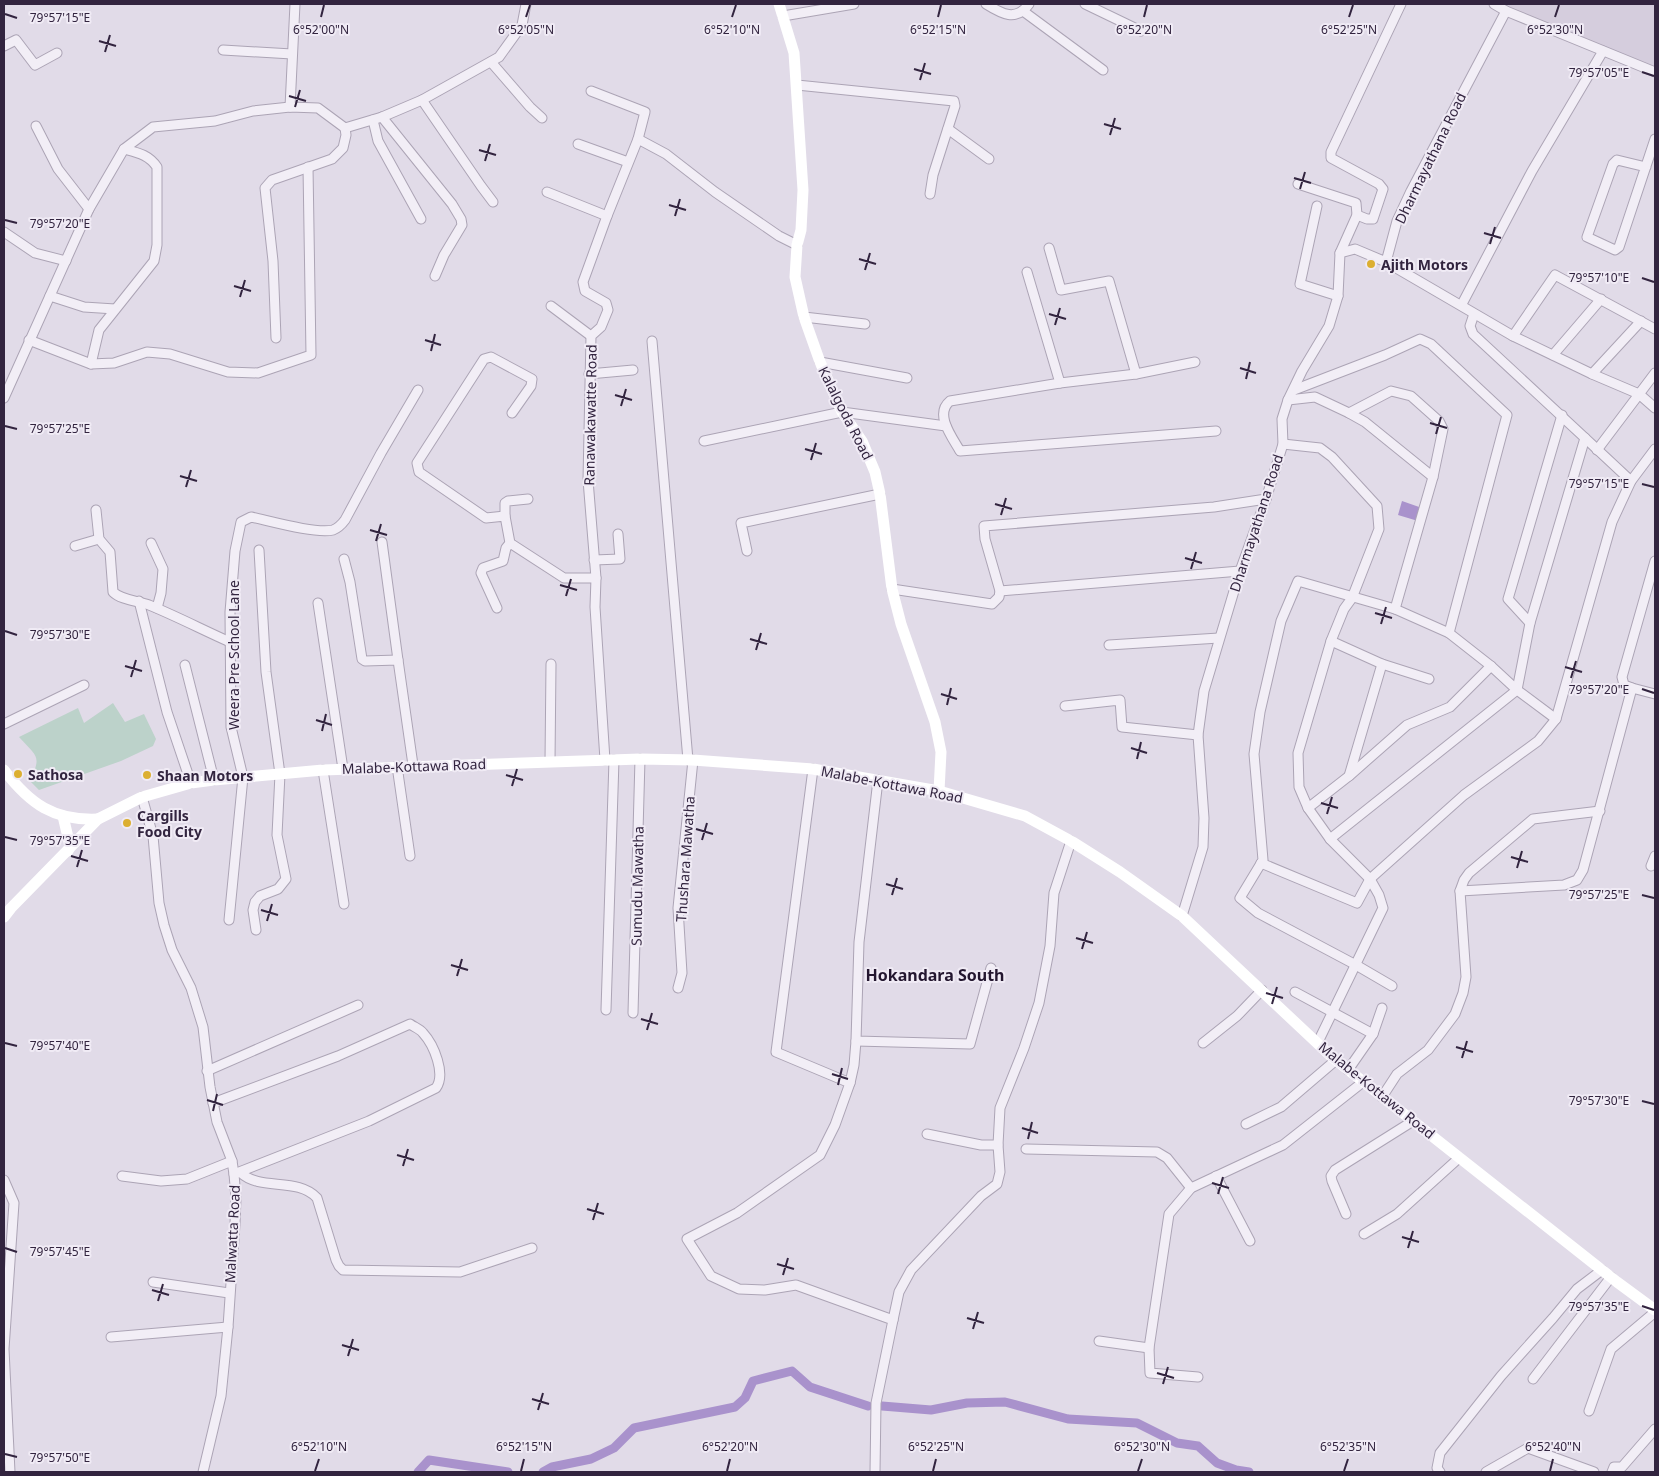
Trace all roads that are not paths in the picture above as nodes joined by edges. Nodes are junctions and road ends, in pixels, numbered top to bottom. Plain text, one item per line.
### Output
1 (295, 4) edge
2 (526, 4) edge
3 (779, 4) edge
4 (854, 4) edge
5 (986, 4) edge
6 (1085, 4) edge
7 (1402, 4) edge
8 (1494, 4) edge
9 (1026, 8) edge
10 (1506, 12) junction
11 (783, 16) junction
12 (1141, 31) dead end
13 (4, 46) edge
14 (223, 50) dead end
15 (1604, 51) junction
16 (57, 53) dead end
17 (292, 54) junction
18 (491, 62) junction
19 (1103, 70) dead end
20 (1655, 72) edge
21 (797, 85) junction
22 (591, 90) dead end
23 (422, 100) junction
24 (290, 107) junction
25 (378, 118) junction
26 (542, 118) dead end
27 (36, 126) dead end
28 (345, 128) junction
29 (948, 129) junction
30 (638, 139) junction
31 (1655, 140) edge
32 (578, 144) dead end
33 (124, 149) junction
34 (989, 160) dead end
35 (628, 162) junction
36 (308, 167) junction
37 (1646, 167) junction
38 (1298, 184) dead end
39 (548, 192) dead end
40 (930, 194) dead end
41 (493, 202) dead end
42 (1316, 206) dead end
43 (89, 209) junction
44 (1357, 215) junction
45 (607, 216) junction
46 (421, 219) dead end
47 (4, 232) edge
48 (797, 245) junction
49 (1049, 248) dead end
50 (1340, 253) junction
51 (66, 261) junction
52 (1386, 262) junction
53 (1027, 272) dead end
54 (435, 276) dead end
55 (50, 296) junction
56 (1338, 296) junction
57 (1601, 299) junction
58 (1462, 304) junction
59 (551, 306) dead end
60 (115, 309) junction
61 (1474, 314) junction
62 (804, 316) junction
63 (1642, 321) junction
64 (865, 324) dead end
65 (1655, 329) edge
66 (591, 336) junction
67 (1513, 336) junction
68 (276, 338) dead end
69 (29, 340) junction
70 (652, 341) dead end
71 (1553, 355) junction
72 (820, 362) junction
73 (1195, 362) dead end
74 (91, 364) junction
75 (633, 370) dead end
76 (1655, 373) edge
77 (589, 374) junction
78 (1136, 374) junction
79 (1592, 374) junction
80 (907, 378) dead end
81 (1060, 383) junction
82 (418, 390) dead end
83 (1294, 390) junction
84 (1639, 394) junction
85 (4, 398) edge
86 (1288, 400) junction
87 (1655, 408) edge
88 (842, 412) junction
89 (1349, 413) junction
90 (512, 414) dead end
91 (1562, 415) junction
92 (946, 426) junction
93 (1216, 430) dead end
94 (1585, 438) junction
95 (704, 441) dead end
96 (1283, 444) junction
97 (1655, 449) edge
98 (1597, 450) junction
99 (1433, 477) junction
100 (1631, 482) junction
101 (880, 494) junction
102 (528, 499) dead end
103 (1266, 499) junction
104 (96, 510) dead end
105 (506, 516) junction
106 (618, 534) dead end
107 (99, 539) junction
108 (382, 542) dead end
109 (151, 543) dead end
110 (510, 544) junction
111 (75, 546) dead end
112 (259, 550) dead end
113 (747, 551) dead end
114 (344, 559) dead end
115 (594, 560) junction
116 (1655, 561) edge
117 (1240, 571) junction
118 (596, 578) junction
119 (892, 589) junction
120 (1000, 591) junction
121 (1352, 598) junction
122 (139, 601) junction
123 (318, 603) dead end
124 (157, 608) junction
125 (497, 608) dead end
126 (1395, 609) junction
127 (1530, 623) junction
128 (1449, 633) junction
129 (1219, 638) junction
130 (1330, 641) junction
131 (230, 642) junction
132 (1109, 646) dead end
133 (398, 660) junction
134 (552, 664) dead end
135 (1382, 664) junction
136 (185, 666) dead end
137 (1491, 666) junction
138 (1429, 679) dead end
139 (84, 685) dead end
140 (1632, 688) junction
141 (1517, 690) junction
142 (1655, 694) edge
143 (1065, 706) dead end
144 (1556, 719) junction
145 (4, 724) edge
146 (1198, 735) junction
147 (640, 759) junction
148 (610, 760) junction
149 (690, 760) junction
150 (550, 761) junction
151 (397, 766) junction
152 (413, 766) junction
153 (343, 769) junction
154 (812, 769) junction
155 (4, 770) edge
156 (323, 770) junction
157 (280, 774) junction
158 (1349, 776) junction
159 (243, 778) junction
160 (214, 780) junction
161 (878, 780) junction
162 (191, 783) junction
163 (939, 791) junction
164 (142, 797) junction
165 (1308, 808) junction
166 (1600, 811) junction
167 (62, 816) junction
168 (98, 819) junction
169 (1330, 839) junction
170 (1071, 841) junction
171 (68, 851) junction
172 (410, 856) dead end
173 (1655, 856) edge
174 (1260, 863) junction
175 (1651, 866) dead end
176 (1370, 879) junction
177 (1460, 892) junction
178 (344, 904) dead end
179 (1182, 916) junction
180 (4, 917) edge
181 (229, 920) dead end
182 (256, 930) dead end
183 (1356, 965) junction
184 (991, 968) dead end
185 (1392, 986) dead end
186 (678, 988) dead end
187 (1262, 990) junction
188 (1296, 992) dead end
189 (358, 1005) dead end
190 (1382, 1008) dead end
191 (606, 1010) dead end
192 (1332, 1012) junction
193 (633, 1014) dead end
194 (1374, 1034) junction
195 (856, 1041) junction
196 (1318, 1042) junction
197 (1203, 1043) dead end
198 (1336, 1060) junction
199 (1348, 1070) junction
200 (207, 1071) junction
201 (1363, 1082) junction
202 (850, 1083) junction
203 (1382, 1097) junction
204 (214, 1104) junction
205 (1413, 1120) junction
206 (1246, 1124) dead end
207 (928, 1134) dead end
208 (998, 1145) junction
209 (1026, 1149) dead end
210 (1459, 1158) junction
211 (232, 1162) junction
212 (237, 1173) junction
213 (122, 1176) dead end
214 (1216, 1176) junction
215 (4, 1180) edge
216 (1191, 1188) junction
217 (1346, 1214) dead end
218 (1364, 1234) dead end
219 (1250, 1241) dead end
220 (532, 1248) dead end
221 (1606, 1274) junction
222 (154, 1282) dead end
223 (229, 1293) junction
224 (1655, 1311) edge
225 (893, 1320) junction
226 (228, 1328) junction
227 (111, 1336) dead end
228 (1099, 1341) dead end
229 (1149, 1348) junction
230 (1198, 1377) dead end
231 (1533, 1379) dead end
232 (1589, 1412) dead end
233 (1655, 1429) edge
234 (10, 1472) edge
235 (203, 1472) edge
236 (875, 1472) edge
237 (1440, 1472) edge
238 (1486, 1472) edge
239 (1594, 1472) edge
240 (1612, 1472) edge

1 - 17 street
2 - 18 street
3 - 11 main road, Kalalgoda Road
4 - 11 street
5 - 9 street
6 - 12 street
7 - 44 street
8 - 10 street
9 - 19 street
10 - 15 street
10 - 52 street, Dharmayathana Road
11 - 21 main road, Kalalgoda Road
13 - 16 street
14 - 17 street
15 - 20 street
15 - 58 street
17 - 24 street
18 - 23 street
18 - 26 street
21 - 29 street
21 - 48 main road, Kalalgoda Road
22 - 30 street, Ranawakawatte Road
23 - 25 street
23 - 41 street
24 - 28 street
24 - 33 street
25 - 28 street
25 - 46 street
25 - 54 street
27 - 43 street
28 - 36 street
29 - 34 street
29 - 40 street
30 - 35 street, Ranawakawatte Road
30 - 48 street
31 - 37 street
32 - 35 street
33 - 43 street
33 - 60 street
35 - 45 street, Ranawakawatte Road
36 - 68 street
36 - 74 street
37 - 37 street
38 - 44 street
39 - 45 street
42 - 56 street
43 - 51 street
44 - 50 street
45 - 66 street, Ranawakawatte Road
47 - 51 street
48 - 62 main road, Kalalgoda Road
49 - 78 street
50 - 52 street
50 - 56 street, Dharmayathana Road
51 - 55 street
52 - 58 street
53 - 81 street
55 - 60 street
55 - 69 street
56 - 83 street, Dharmayathana Road
57 - 63 street
57 - 67 street
57 - 71 street
58 - 61 street
59 - 66 street
60 - 74 street
61 - 67 street
61 - 91 street
62 - 64 street
62 - 72 main road, Kalalgoda Road
63 - 65 street
63 - 79 street
66 - 77 street, Ranawakawatte Road
67 - 71 street
69 - 74 street
69 - 85 street
70 - 149 street, Thushara Mawatha
71 - 79 street
72 - 80 street
72 - 88 main road, Kalalgoda Road
73 - 78 street
75 - 77 street
76 - 84 street
77 - 115 street, Ranawakawatte Road
78 - 81 street
79 - 84 street
81 - 92 street
82 - 131 street, Weera Pre School Lane
83 - 86 street, Dharmayathana Road
83 - 128 street
84 - 87 street
84 - 98 street
86 - 89 street
86 - 96 street, Dharmayathana Road
88 - 92 street
88 - 95 street
88 - 101 main road, Kalalgoda Road
89 - 99 street
89 - 99 street
90 - 105 street
91 - 94 street
91 - 127 street
92 - 93 street
94 - 98 street
94 - 127 street
96 - 103 street, Dharmayathana Road
96 - 121 street
97 - 100 street
98 - 100 street
99 - 126 street
100 - 144 street
101 - 113 street
101 - 119 main road, Kalalgoda Road
102 - 105 street
103 - 117 street, Dharmayathana Road
103 - 120 street
104 - 107 street
105 - 110 street
106 - 115 street
107 - 111 street
107 - 122 street
108 - 133 street
109 - 124 street
110 - 118 street
110 - 125 street
112 - 157 street
114 - 133 street
115 - 118 street, Ranawakawatte Road
116 - 140 street
117 - 120 street
117 - 129 street, Dharmayathana Road
118 - 148 street, Ranawakawatte Road
119 - 120 street
119 - 163 main road, Kalalgoda Road
121 - 126 street
121 - 130 street
121 - 174 street
122 - 124 street
122 - 162 street
123 - 153 street
124 - 131 street
126 - 128 street
127 - 141 street
128 - 137 street
129 - 132 street
129 - 146 street, Dharmayathana Road
130 - 135 street
130 - 165 street
131 - 159 street, Weera Pre School Lane
133 - 152 street
134 - 150 street
135 - 138 street
135 - 158 street
136 - 160 street
137 - 141 street
137 - 158 street
139 - 145 street
140 - 142 street
140 - 166 street
141 - 144 street
141 - 169 street
143 - 146 street
144 - 176 street
146 - 179 street, Dharmayathana Road
147 - 148 main road, Malabe-Kottawa Road
147 - 149 main road, Malabe-Kottawa Road
147 - 193 street, Sumudu Mawatha
148 - 150 main road, Malabe-Kottawa Road
148 - 191 street, Ranawakawatte Road
149 - 154 main road, Malabe-Kottawa Road
149 - 186 street, Thushara Mawatha
150 - 152 main road, Malabe-Kottawa Road
151 - 152 main road, Malabe-Kottawa Road
151 - 153 main road, Malabe-Kottawa Road
151 - 172 street
153 - 156 main road, Malabe-Kottawa Road
154 - 161 main road, Malabe-Kottawa Road
154 - 202 street
155 - 167 main road
156 - 157 main road, Malabe-Kottawa Road
156 - 178 street
157 - 159 main road, Malabe-Kottawa Road
157 - 182 street
158 - 165 street
159 - 160 main road, Malabe-Kottawa Road
159 - 181 street, Weera Pre School Lane
160 - 162 main road, Malabe-Kottawa Road
161 - 163 main road, Malabe-Kottawa Road
161 - 195 street
162 - 164 main road, Malabe-Kottawa Road
163 - 170 main road, Malabe-Kottawa Road
164 - 168 main road, Malabe-Kottawa Road
164 - 200 street, Malwatta Road
165 - 169 street
166 - 177 street
166 - 177 street
167 - 168 main road
167 - 171 main road
168 - 171 main road, Malabe-Kottawa Road
169 - 176 street
170 - 179 main road, Malabe-Kottawa Road
170 - 208 street
171 - 180 main road, Malabe-Kottawa Road
173 - 175 street
174 - 176 street
174 - 183 street
176 - 183 street
177 - 203 street
179 - 187 main road, Malabe-Kottawa Road
183 - 185 street
183 - 192 street
184 - 195 street
187 - 196 main road, Malabe-Kottawa Road
187 - 197 street
188 - 192 street
189 - 200 street
190 - 194 street
192 - 194 street
192 - 196 street
194 - 199 street
195 - 202 street
196 - 198 main road, Malabe-Kottawa Road
198 - 199 main road, Malabe-Kottawa Road
198 - 206 street
199 - 201 main road, Malabe-Kottawa Road
200 - 204 street, Malwatta Road
201 - 203 main road, Malabe-Kottawa Road
201 - 214 street
202 - 225 street
203 - 205 main road, Malabe-Kottawa Road
204 - 211 street, Malwatta Road
204 - 212 street
205 - 210 main road, Malabe-Kottawa Road
205 - 217 street
207 - 208 street
208 - 225 street
209 - 216 street
210 - 218 street
210 - 221 main road, Malabe-Kottawa Road
211 - 212 street, Malwatta Road
211 - 213 street
212 - 220 street
212 - 223 street, Malwatta Road
214 - 216 street
214 - 219 street
215 - 234 street
216 - 229 street
221 - 224 main road, Malabe-Kottawa Road
221 - 231 street
221 - 237 street
222 - 223 street
223 - 226 street, Malwatta Road
224 - 232 street
225 - 236 street
226 - 227 street
226 - 235 street, Malwatta Road
228 - 229 street
229 - 230 street
233 - 240 street
238 - 239 street

